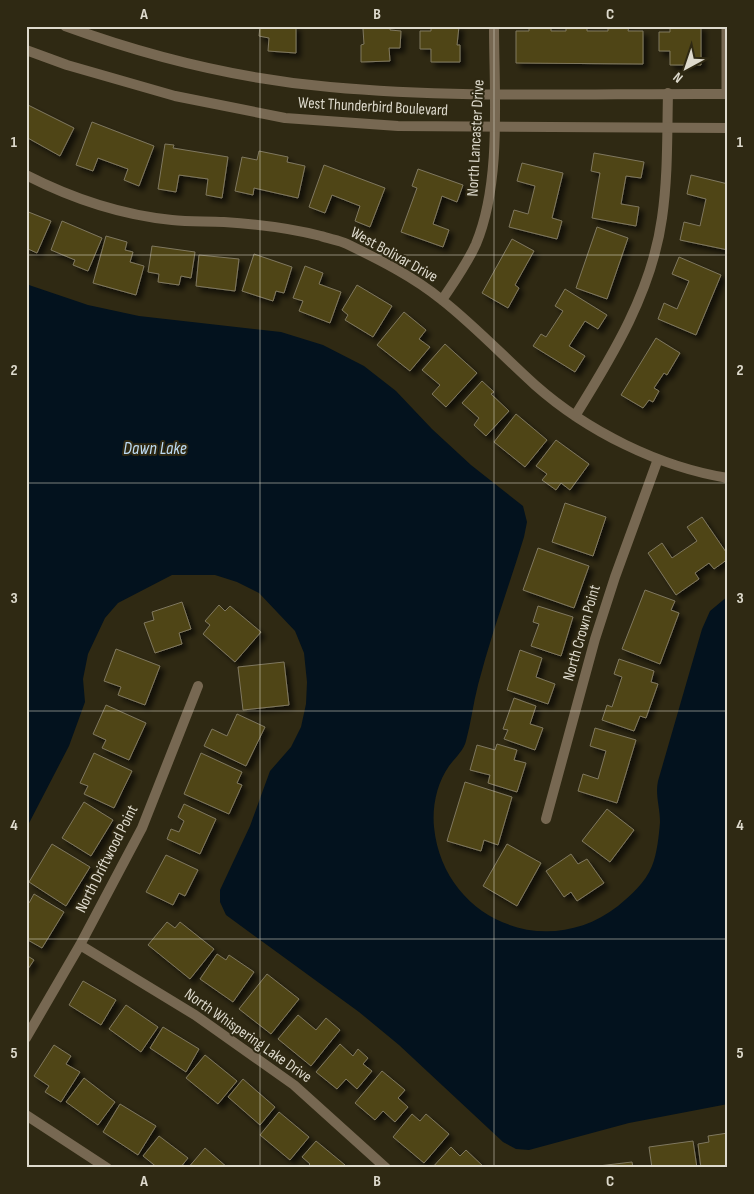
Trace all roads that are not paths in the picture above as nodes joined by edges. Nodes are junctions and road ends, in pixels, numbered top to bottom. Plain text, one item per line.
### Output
1 (65, 26) edge
2 (494, 26) edge
3 (726, 26) edge
4 (26, 50) edge
5 (494, 93) junction
6 (668, 93) junction
7 (727, 94) edge
8 (494, 126) junction
9 (667, 128) junction
10 (728, 128) edge
11 (26, 175) edge
12 (442, 300) junction
13 (575, 416) junction
14 (658, 459) junction
15 (728, 478) edge
16 (198, 686) dead end
17 (546, 819) dead end
18 (80, 945) junction
19 (26, 1038) edge
20 (26, 1115) edge
21 (107, 1168) edge
22 (386, 1168) edge

1 - 5 street, West Thunderbird Boulevard
2 - 5 street, North Lancaster Drive
3 - 7 street
4 - 8 street, West Thunderbird Boulevard
5 - 6 street, West Thunderbird Boulevard
5 - 8 street, North Lancaster Drive
6 - 7 street, West Thunderbird Boulevard
6 - 9 street
8 - 9 street, West Thunderbird Boulevard
8 - 12 street, North Lancaster Drive
9 - 10 street, West Thunderbird Boulevard
9 - 13 street
11 - 12 street, West Bolivar Drive
12 - 13 street, West Bolivar Drive
13 - 14 street, West Bolivar Drive
14 - 15 street, West Bolivar Drive
14 - 17 street, North Crown Point
16 - 18 street, North Driftwood Point
18 - 19 street, North Driftwood Point
18 - 22 street, North Whispering Lake Drive
20 - 21 street

